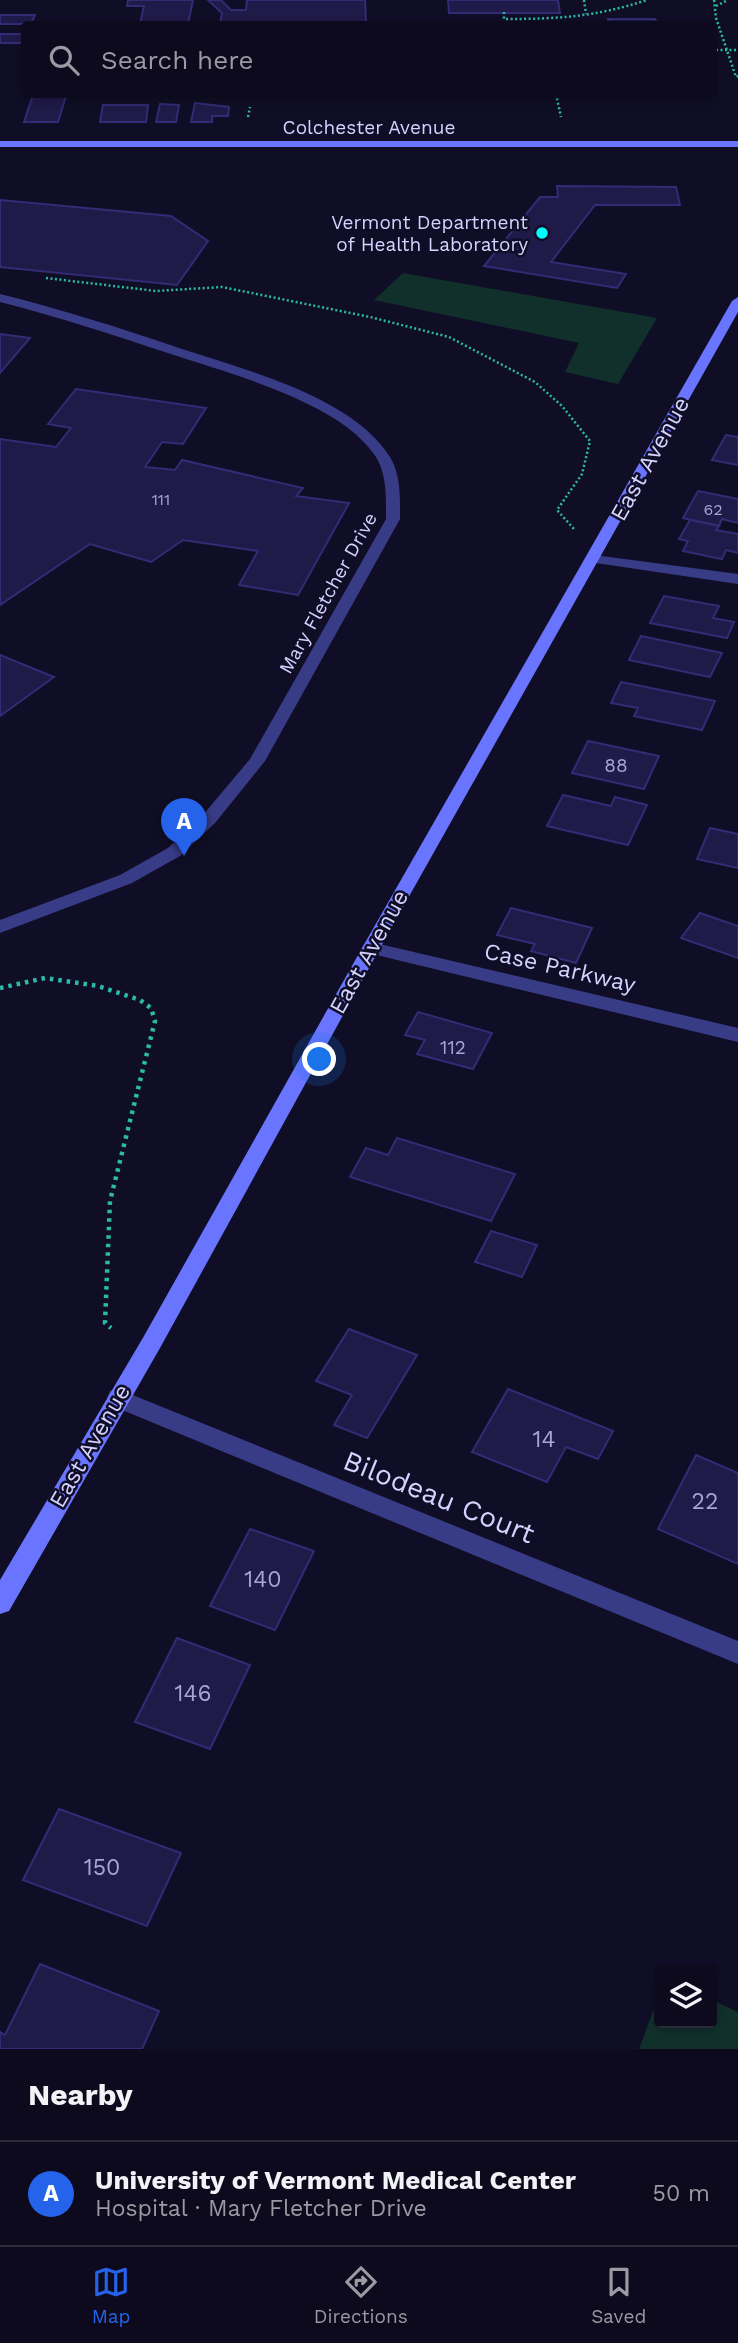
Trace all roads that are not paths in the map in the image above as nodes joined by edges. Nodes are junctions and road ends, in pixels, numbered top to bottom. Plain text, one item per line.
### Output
1 (0, 144) edge
2 (738, 144) edge
3 (0, 298) edge
4 (738, 301) edge
5 (594, 559) junction
6 (738, 579) edge
7 (0, 928) edge
8 (371, 948) junction
9 (738, 1035) edge
10 (118, 1398) junction
11 (0, 1603) edge
12 (738, 1653) edge

1 - 2 main road, Colchester Avenue
3 - 7 street, Mary Fletcher Drive
4 - 5 main road, East Avenue
5 - 6 street
5 - 8 main road, East Avenue
8 - 9 street, Case Parkway
8 - 10 main road, East Avenue
10 - 11 main road, East Avenue
10 - 12 street, Bilodeau Court

